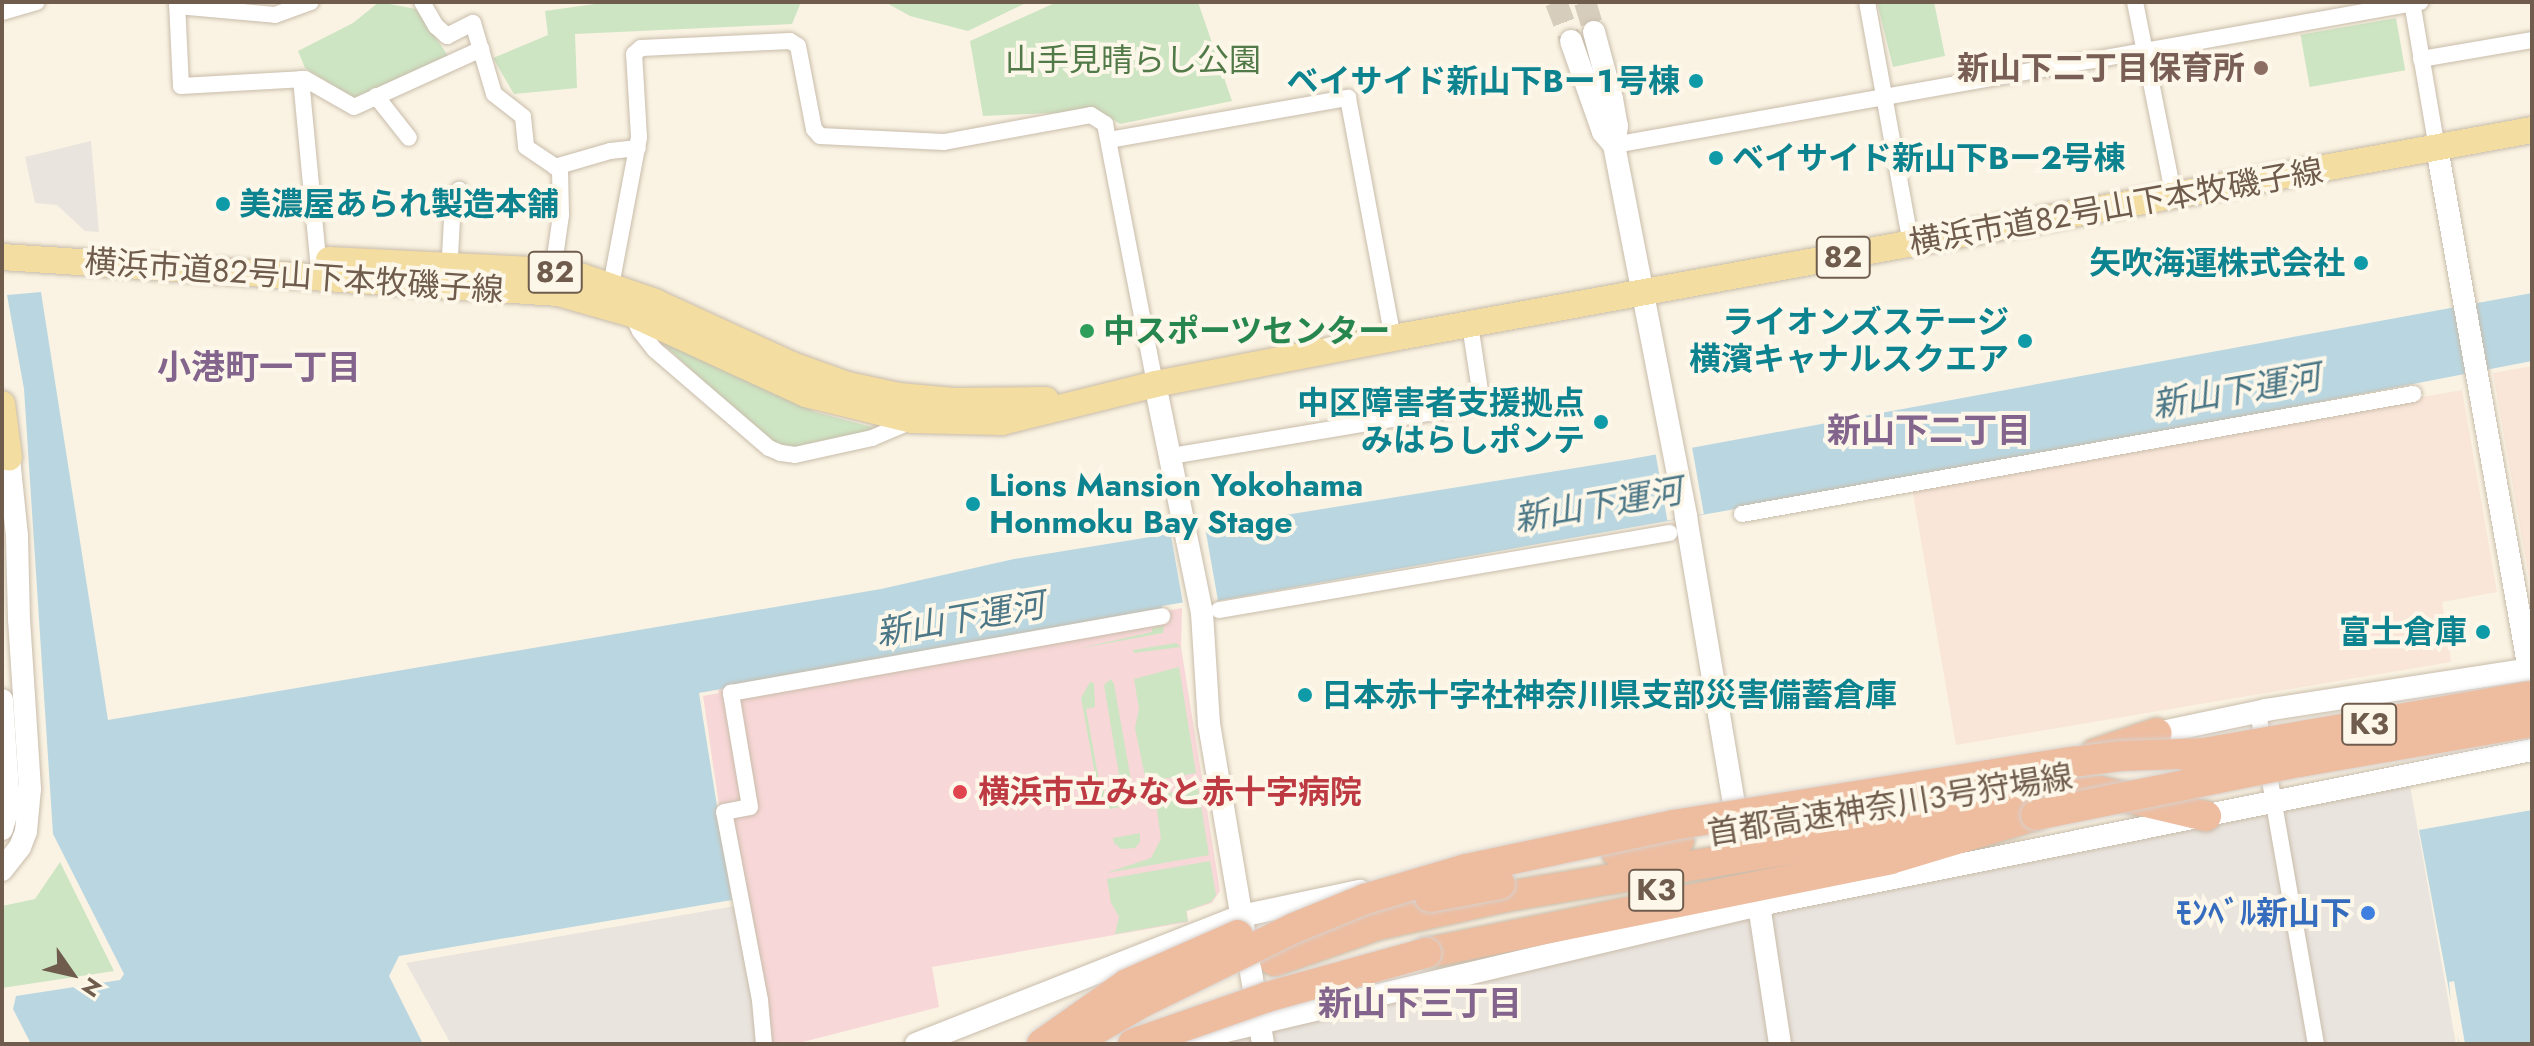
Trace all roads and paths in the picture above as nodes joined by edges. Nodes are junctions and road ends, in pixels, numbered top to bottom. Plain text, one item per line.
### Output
1 (37, 2) edge
2 (311, 2) edge
3 (422, 2) edge
4 (1867, 2) edge
5 (2135, 2) edge
6 (2414, 2) edge
7 (177, 4) edge
8 (2, 12) edge
9 (1594, 32) tunnel mouth
10 (2532, 40) edge
11 (1571, 41) tunnel mouth
12 (481, 49) junction
13 (2145, 52) junction
14 (2421, 59) junction
15 (301, 79) junction
16 (376, 96) junction
17 (1884, 99) junction
18 (2532, 130) edge
19 (409, 138) dead end
20 (1109, 140) junction
21 (1614, 145) junction
22 (638, 148) junction
23 (2437, 148) junction
24 (555, 167) junction
25 (459, 190) dead end
26 (2174, 197) junction
27 (1911, 245) junction
28 (4, 255) edge
29 (318, 259) junction
30 (454, 266) junction
31 (553, 271) junction
32 (1643, 293) junction
33 (610, 295) junction
34 (632, 314) junction
35 (1470, 325) junction
36 (1393, 338) junction
37 (1155, 384) junction
38 (2413, 394) dead end
39 (1086, 399) junction
40 (2, 404) edge
41 (913, 420) junction
42 (6, 447) edge
43 (1171, 456) junction
44 (1742, 514) dead end
45 (1669, 533) dead end
46 (1210, 606) junction
47 (1162, 616) dead end
48 (2531, 679) edge
49 (2, 700) edge
50 (2258, 712) junction
51 (2532, 722) edge
52 (2157, 733) junction
53 (2532, 750) edge
54 (2207, 753) junction
55 (2274, 802) junction
56 (2036, 815) junction
57 (2206, 816) junction
58 (1737, 822) junction
59 (2, 829) edge
60 (2, 870) edge
61 (1759, 905) junction
62 (1241, 916) junction
63 (1213, 944) junction
64 (1275, 961) junction
65 (1261, 1034) edge
66 (764, 1044) edge
67 (916, 1044) edge
68 (1042, 1044) edge
69 (1071, 1044) edge
70 (1104, 1044) edge
71 (1133, 1044) edge
72 (1171, 1044) edge
73 (1780, 1044) edge
74 (2316, 1044) edge

1 - 8 street
2 - 7 street
3 - 12 street
4 - 17 street
5 - 13 street
6 - 13 street
6 - 14 street
7 - 15 street
9 - 21 street
10 - 14 street
11 - 21 street
12 - 16 street
12 - 24 street
13 - 17 street
13 - 26 street
14 - 23 street
15 - 16 street
15 - 29 street
16 - 19 street
17 - 21 street
17 - 27 street
18 - 23 main road, 横浜市道82号山下本牧磯子線 / 82
20 - 22 street
20 - 36 street
20 - 37 street
21 - 32 street
22 - 24 street
22 - 33 street
23 - 26 main road, 横浜市道82号山下本牧磯子線 / 82
23 - 48 street
24 - 31 street
25 - 30 street
26 - 27 main road, 横浜市道82号山下本牧磯子線 / 82
27 - 32 main road, 横浜市道82号山下本牧磯子線 / 82
28 - 29 main road, 横浜市道82号山下本牧磯子線 / 82
28 - 33 main road, 横浜市道82号山下本牧磯子線 / 82
29 - 30 main road, 横浜市道82号山下本牧磯子線 / 82
30 - 31 main road, 横浜市道82号山下本牧磯子線 / 82
31 - 33 main road, 横浜市道82号山下本牧磯子線 / 82
32 - 35 main road, 横浜市道82号山下本牧磯子線 / 82
32 - 58 street
33 - 34 main road, 横浜市道82号山下本牧磯子線 / 82
33 - 39 main road, 横浜市道82号山下本牧磯子線 / 82
34 - 41 main road, 横浜市道82号山下本牧磯子線 / 82
34 - 41 street
35 - 36 main road, 横浜市道82号山下本牧磯子線 / 82
35 - 43 street
36 - 37 main road, 横浜市道82号山下本牧磯子線 / 82
37 - 39 main road, 横浜市道82号山下本牧磯子線 / 82
37 - 43 street
38 - 44 street
39 - 41 main road, 横浜市道82号山下本牧磯子線 / 82
40 - 42 main road
42 - 60 street
43 - 46 street
45 - 46 street
46 - 62 street
47 - 66 street
48 - 50 street
48 - 54 highway, 首都高速神奈川3号狩場線 / K3, bridge
49 - 59 street
50 - 52 street
50 - 55 street
51 - 56 highway, 首都高速神奈川3号狩場線 / K3, bridge
52 - 58 street
52 - 63 highway, K3, bridge
53 - 55 street
54 - 63 highway, 首都高速神奈川3号狩場線 / K3, bridge
54 - 69 highway, K3, bridge
55 - 57 street
55 - 74 street
56 - 64 highway, 首都高速神奈川3号狩場線 / K3
56 - 71 highway, K3, bridge
57 - 61 street
57 - 64 highway, K3
58 - 62 street
61 - 65 street
61 - 73 street
62 - 65 street
62 - 67 street
63 - 68 highway, 首都高速神奈川3号狩場線 / K3, bridge
64 - 70 highway, 首都高速神奈川3号狩場線 / K3
65 - 72 street

